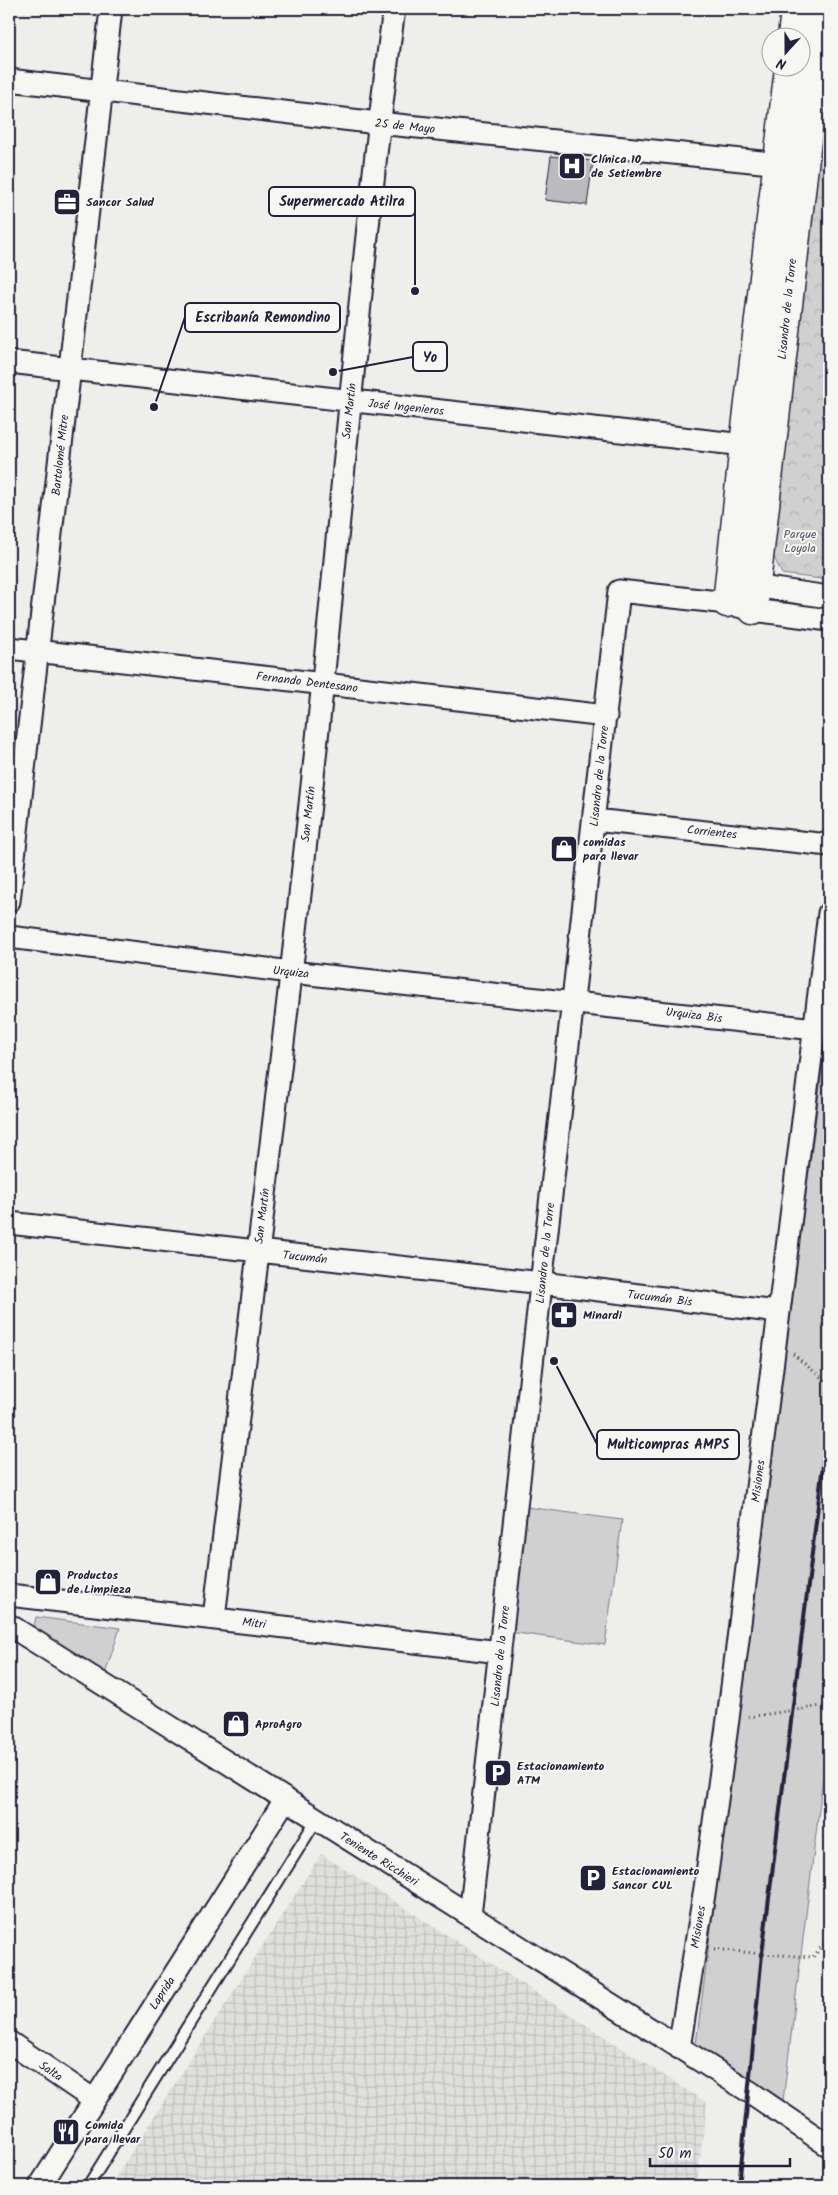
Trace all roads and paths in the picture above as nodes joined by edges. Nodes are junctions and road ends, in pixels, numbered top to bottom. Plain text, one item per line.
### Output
1 (111, 9) edge
2 (394, 9) edge
3 (796, 9) edge
4 (824, 14) edge
5 (793, 28) edge
6 (788, 78) edge
7 (9, 80) edge
8 (102, 92) junction
9 (378, 123) junction
10 (790, 165) junction
11 (9, 362) edge
12 (70, 369) junction
13 (350, 401) junction
14 (744, 445) junction
15 (742, 595) junction
16 (829, 597) edge
17 (829, 620) edge
18 (9, 648) edge
19 (38, 651) junction
20 (323, 683) junction
21 (606, 716) junction
22 (594, 820) junction
23 (829, 845) edge
24 (9, 901) edge
25 (829, 913) edge
26 (9, 937) edge
27 (291, 972) junction
28 (574, 1002) junction
29 (815, 1029) junction
30 (9, 1223) edge
31 (258, 1252) junction
32 (542, 1283) junction
33 (778, 1312) junction
34 (774, 1348) junction
35 (829, 1384) edge
36 (9, 1595) edge
37 (214, 1618) junction
38 (9, 1625) edge
39 (500, 1652) junction
40 (829, 1705) edge
41 (728, 1719) junction
42 (286, 1800) junction
43 (316, 1819) junction
44 (470, 1916) junction
45 (829, 1938) edge
46 (695, 1947) junction
47 (9, 2042) edge
48 (679, 2048) junction
49 (94, 2100) junction
50 (829, 2146) edge
51 (40, 2186) edge
52 (88, 2186) edge

1 - 8 street, Bartolomé Mitre
2 - 9 street, San Martín
3 - 5 street
4 - 10 street, Lisandro de la Torre
6 - 10 street, Lisandro de la Torre
7 - 8 street, 25 de Mayo
8 - 9 street, 25 de Mayo
8 - 12 street, Bartolomé Mitre
9 - 10 street, 25 de Mayo
9 - 13 street, San Martín
10 - 14 street, Lisandro de la Torre
10 - 15 street, Lisandro de la Torre
11 - 12 street, José Ingenieros
12 - 13 street, José Ingenieros
12 - 19 street, Bartolomé Mitre
13 - 14 street, José Ingenieros
13 - 20 street, San Martín
14 - 15 street, Lisandro de la Torre
15 - 16 street
15 - 17 street
15 - 21 street, Lisandro de la Torre
18 - 19 street, Fernando Dentesano
19 - 20 street, Fernando Dentesano
19 - 24 street, Bartolomé Mitre
20 - 21 street, Fernando Dentesano
20 - 27 street, San Martín
21 - 22 street, Lisandro de la Torre
22 - 23 street, Corrientes
22 - 28 street, Lisandro de la Torre
25 - 29 street, Misiones
26 - 27 street, Urquiza
27 - 28 street, Urquiza
27 - 31 street, San Martín
28 - 29 street, Urquiza Bis
28 - 32 street, Lisandro de la Torre
29 - 33 street, Misiones
30 - 31 street, Tucumán
31 - 32 street, Tucumán
31 - 37 street, San Martín
32 - 33 street, Tucumán Bis
32 - 39 street, Lisandro de la Torre
33 - 34 street, Misiones
34 - 35 path
34 - 41 street, Misiones
36 - 37 street, Mitri
37 - 39 street, Mitri
38 - 42 street, Teniente Ricchieri
39 - 44 street, Lisandro de la Torre
40 - 41 path
41 - 46 street, Misiones
42 - 43 street, Teniente Ricchieri
42 - 49 street, Laprida
43 - 44 street, Teniente Ricchieri
43 - 52 lane
44 - 48 street, Teniente Ricchieri
45 - 46 path
46 - 48 street, Misiones
47 - 49 street, Salta
48 - 50 street, Teniente Ricchieri
49 - 51 street, Laprida

